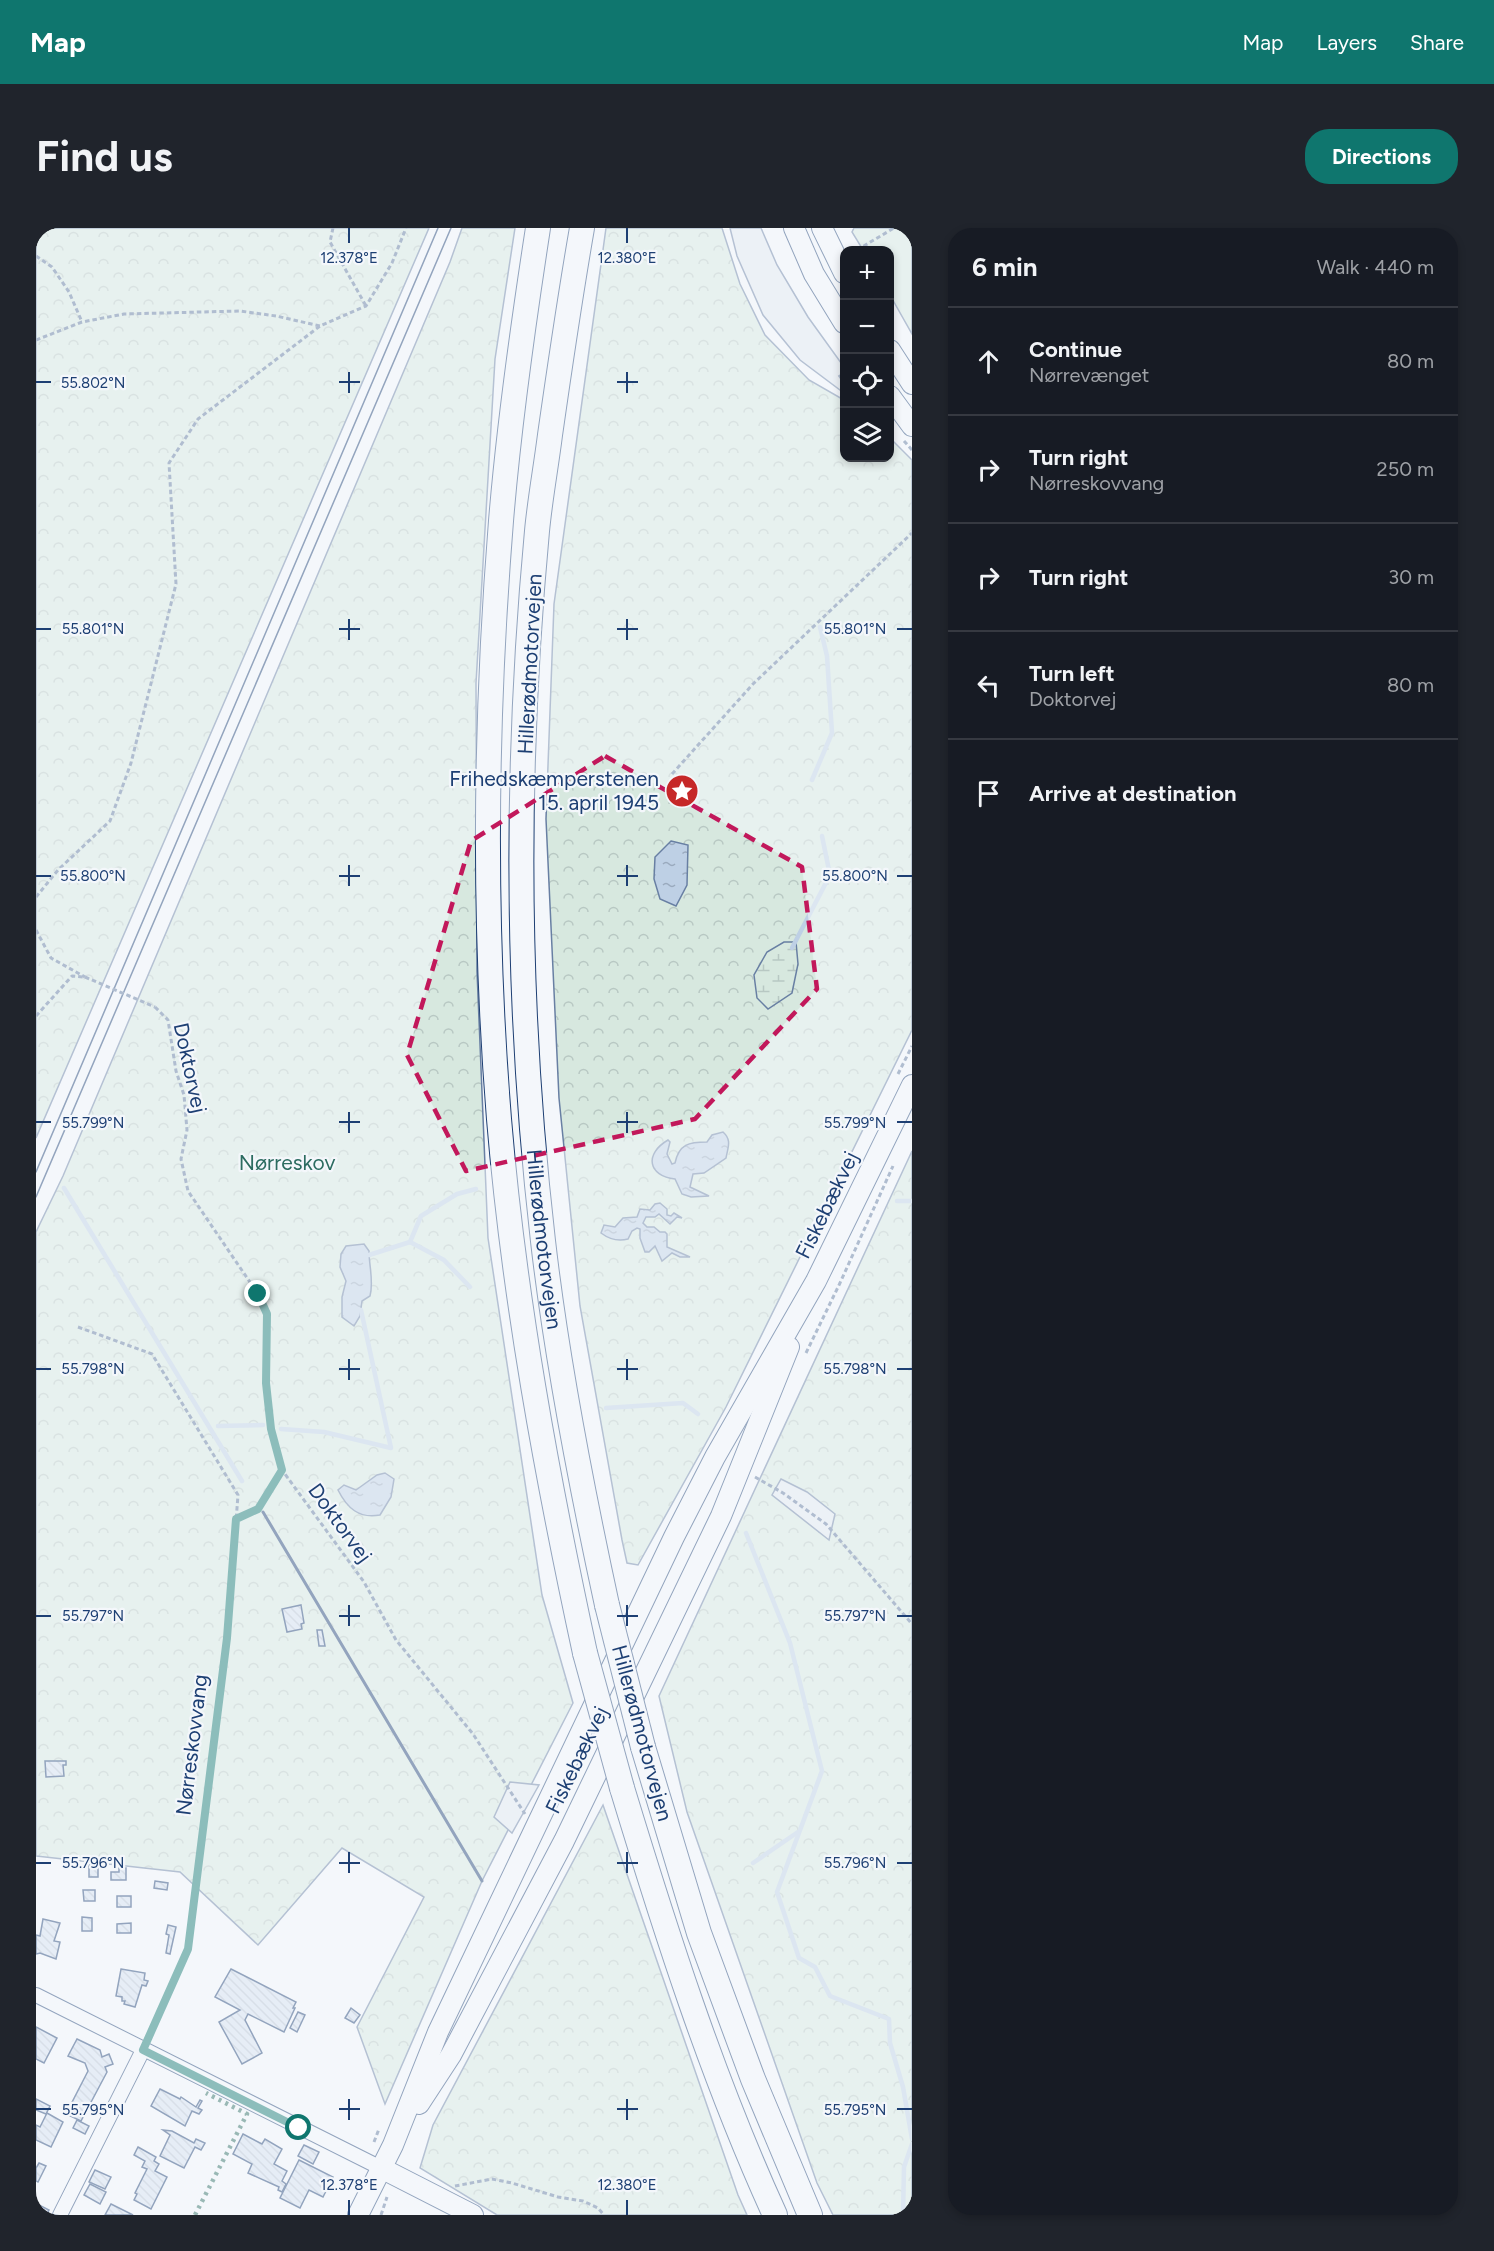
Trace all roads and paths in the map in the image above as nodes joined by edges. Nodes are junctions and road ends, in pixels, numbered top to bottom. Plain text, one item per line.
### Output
1 (333, 228) edge
2 (406, 228) edge
3 (538, 228) edge
4 (582, 228) edge
5 (794, 228) edge
6 (822, 228) edge
7 (894, 228) edge
8 (901, 228) edge
9 (912, 240) edge
10 (864, 246) edge
11 (36, 256) edge
12 (840, 265) edge
13 (366, 306) junction
14 (840, 316) edge
15 (82, 322) junction
16 (320, 326) junction
17 (36, 340) edge
18 (893, 354) edge
19 (912, 384) edge
20 (894, 401) edge
21 (912, 426) edge
22 (912, 533) edge
23 (672, 774) dead end
24 (36, 897) edge
25 (36, 930) edge
26 (85, 977) junction
27 (36, 1016) edge
28 (912, 1085) edge
29 (816, 1281) junction
30 (78, 1326) dead end
31 (282, 1470) junction
32 (740, 1470) junction
33 (236, 1519) junction
34 (912, 1624) edge
35 (534, 1828) junction
36 (36, 1995) edge
37 (143, 2050) junction
38 (393, 2145) junction
39 (381, 2168) junction
40 (389, 2190) dead end
41 (430, 2193) junction
42 (60, 2215) edge
43 (358, 2215) edge
44 (381, 2215) edge
45 (473, 2215) edge
46 (604, 2215) edge
47 (775, 2215) edge
48 (810, 2215) edge

1 - 13 path
2 - 13 path
3 - 47 highway, Hillerødmotorvejen, bridge
4 - 48 highway, Hillerødmotorvejen, bridge
5 - 14 street
6 - 12 street
7 - 10 path
8 - 9 path
11 - 15 path
13 - 16 path
15 - 16 path
15 - 17 path
16 - 24 path
18 - 19 street
20 - 21 street
22 - 23 path
25 - 26 path, Doktorvej
26 - 27 path
26 - 31 path, Doktorvej, bridge
28 - 29 street, Fiskebækvej
29 - 32 street, Fiskebækvej
29 - 35 street, Fiskebækvej
30 - 33 path, Nørreskovvang
31 - 33 path
31 - 35 path, Doktorvej
32 - 34 path
32 - 38 street, Fiskebækvej
33 - 37 path, Nørreskovvang
35 - 38 street, Fiskebækvej
36 - 37 street
37 - 39 street
37 - 42 street
38 - 39 street, Fiskebækvej
39 - 41 street
39 - 43 street, Fiskebækvej
40 - 44 path
41 - 45 street
41 - 46 path

